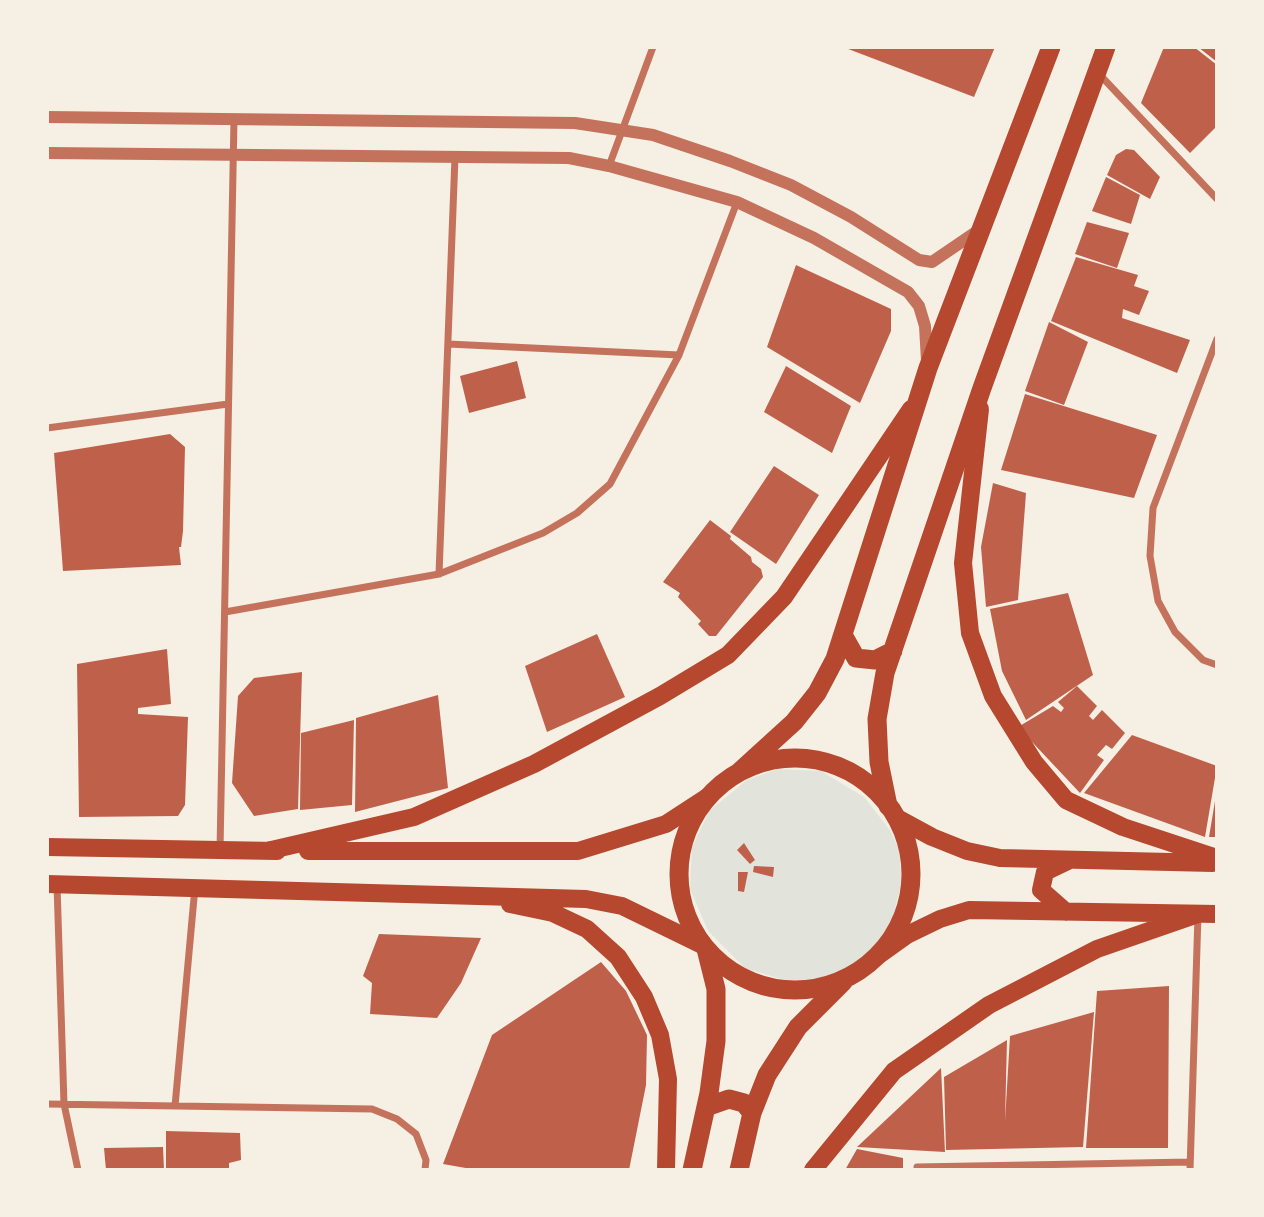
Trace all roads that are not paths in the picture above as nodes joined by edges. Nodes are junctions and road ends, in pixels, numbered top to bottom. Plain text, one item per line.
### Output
1 (653, 47) edge
2 (1051, 47) edge
3 (1106, 47) edge
4 (1096, 71) junction
5 (47, 117) edge
6 (234, 120) junction
7 (622, 130) junction
8 (47, 153) edge
9 (234, 155) junction
10 (455, 157) junction
11 (609, 166) junction
12 (1217, 200) edge
13 (737, 202) junction
14 (982, 227) junction
15 (1217, 339) edge
16 (448, 344) junction
17 (679, 355) junction
18 (928, 368) junction
19 (982, 388) junction
20 (923, 391) junction
21 (229, 404) junction
22 (47, 428) edge
23 (439, 574) junction
24 (225, 612) junction
25 (843, 635) junction
26 (893, 651) junction
27 (1217, 665) edge
28 (738, 773) junction
29 (709, 796) junction
30 (893, 812) junction
31 (47, 847) edge
32 (219, 850) junction
33 (267, 851) junction
34 (1071, 860) junction
35 (1217, 861) edge
36 (52, 884) edge
37 (195, 887) junction
38 (466, 894) junction
39 (1066, 912) junction
40 (1198, 914) junction
41 (1217, 914) edge
42 (704, 947) junction
43 (879, 955) junction
44 (846, 979) junction
45 (47, 1104) edge
46 (64, 1104) junction
47 (175, 1106) junction
48 (706, 1107) junction
49 (752, 1113) junction
50 (1190, 1166) edge
51 (917, 1168) edge
52 (78, 1170) edge
53 (425, 1170) edge
54 (666, 1170) edge
55 (692, 1170) edge
56 (740, 1170) edge
57 (813, 1170) edge

1 - 7 street
2 - 14 highway
3 - 4 highway
4 - 12 street
4 - 19 highway
5 - 6 street
6 - 7 street
6 - 9 street
7 - 11 street
7 - 14 street
8 - 9 street
9 - 10 street
9 - 21 street
10 - 11 street
10 - 16 street
11 - 13 street
13 - 17 street
13 - 18 street
14 - 18 highway
15 - 27 street
16 - 17 street
16 - 23 street
17 - 23 street
18 - 20 highway
19 - 26 highway
19 - 35 main road
20 - 25 highway
20 - 33 main road
21 - 22 street
21 - 24 street
23 - 24 street
24 - 32 street
25 - 26 highway
25 - 28 highway
26 - 30 highway
28 - 29 highway
28 - 30 highway
29 - 33 main road
29 - 42 highway
30 - 34 main road
30 - 43 highway
31 - 32 main road
32 - 33 main road
34 - 35 main road
34 - 39 main road
36 - 37 main road
36 - 46 street
37 - 38 main road
37 - 47 street
38 - 42 main road
38 - 54 main road
39 - 40 main road
39 - 43 main road
40 - 41 main road
40 - 50 street
40 - 57 main road
42 - 44 highway
42 - 48 highway
43 - 44 highway
44 - 49 highway
45 - 46 street
46 - 47 street
46 - 52 street
47 - 53 street
48 - 49 highway
48 - 55 highway
49 - 56 highway
50 - 51 street

